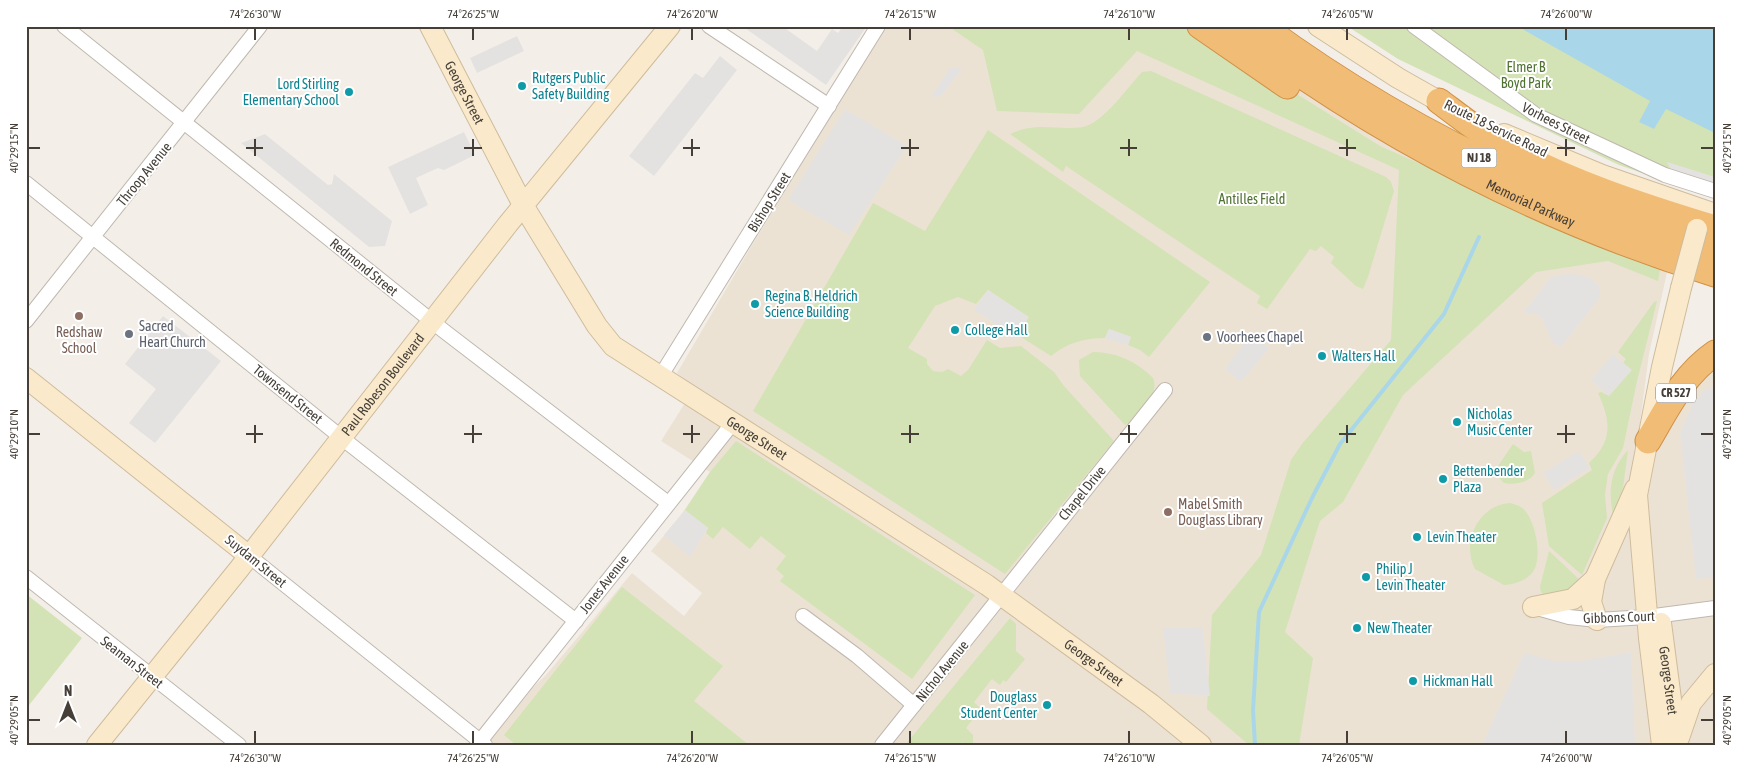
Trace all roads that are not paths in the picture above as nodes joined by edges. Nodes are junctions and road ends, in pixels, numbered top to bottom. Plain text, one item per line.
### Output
1 (64, 26) edge
2 (260, 26) edge
3 (430, 26) edge
4 (670, 26) edge
5 (709, 26) edge
6 (878, 26) edge
7 (1200, 26) edge
8 (1232, 26) edge
9 (1262, 26) edge
10 (1318, 26) edge
11 (1414, 26) edge
12 (1439, 101) joint
13 (829, 106) junction
14 (185, 123) junction
15 (26, 183) edge
16 (1715, 191) edge
17 (523, 206) junction
18 (1538, 209) junction
19 (1706, 224) edge
20 (94, 237) junction
21 (1715, 251) edge
22 (1715, 274) edge
23 (26, 321) edge
24 (432, 322) junction
25 (1715, 353) edge
26 (660, 377) junction
27 (26, 378) edge
28 (1165, 390) dead end
29 (732, 424) junction
30 (342, 438) junction
31 (1648, 442) junction
32 (1641, 479) junction
33 (668, 503) junction
34 (249, 556) junction
35 (26, 577) edge
36 (1595, 579) junction
37 (1001, 597) junction
38 (1529, 605) joint
39 (1715, 608) edge
40 (803, 616) dead end
41 (1654, 616) junction
42 (1598, 620) junction
43 (576, 621) junction
44 (1715, 674) edge
45 (152, 678) junction
46 (914, 705) junction
47 (481, 743) edge
48 (97, 745) edge
49 (239, 745) edge
50 (882, 745) edge
51 (1201, 745) edge
52 (1662, 745) edge
53 (1677, 745) edge

1 - 14 street, Redmond Street
2 - 14 street, Throop Avenue
3 - 17 street, George Street
4 - 17 street, Paul Robeson Boulevard
5 - 13 street
6 - 13 street, Bishop Street
7 - 18 highway
8 - 18 highway, Memorial Parkway / NJ 18
9 - 21 highway, Memorial Parkway / NJ 18
10 - 12 street, Route 18 Service Road
11 - 16 street, Vorhees Street
12 - 19 highway
13 - 26 street, Bishop Street
14 - 20 street, Throop Avenue
14 - 24 street, Redmond Street
15 - 20 street, Townsend Street
17 - 24 street, Paul Robeson Boulevard
17 - 26 street, George Street
18 - 22 highway, Memorial Parkway / NJ 18
19 - 31 street, bridge
20 - 23 street, Throop Avenue
20 - 30 street, Townsend Street
24 - 30 street, Paul Robeson Boulevard
24 - 33 street, Redmond Street
25 - 31 highway, CR 527
26 - 29 street, George Street
27 - 34 street, Suydam Street
28 - 37 street, Chapel Drive
29 - 33 street, Jones Avenue
29 - 37 street, George Street
30 - 34 street, Paul Robeson Boulevard
30 - 43 street, Townsend Street
31 - 32 street
32 - 36 street
32 - 41 street
33 - 43 street, Jones Avenue
34 - 45 street, Paul Robeson Boulevard
34 - 47 street, Suydam Street
35 - 45 street, Seaman Street
36 - 38 street
36 - 42 street
37 - 46 street, Nichol Avenue
37 - 51 street, George Street
38 - 42 street, Gibbons Court
39 - 41 street, Gibbons Court
40 - 46 street
41 - 42 street, Gibbons Court
41 - 52 street, George Street
41 - 53 street, George Street
43 - 47 street, Jones Avenue
44 - 53 street
45 - 48 street, Paul Robeson Boulevard
45 - 49 street, Seaman Street
46 - 50 street, Nichol Avenue

